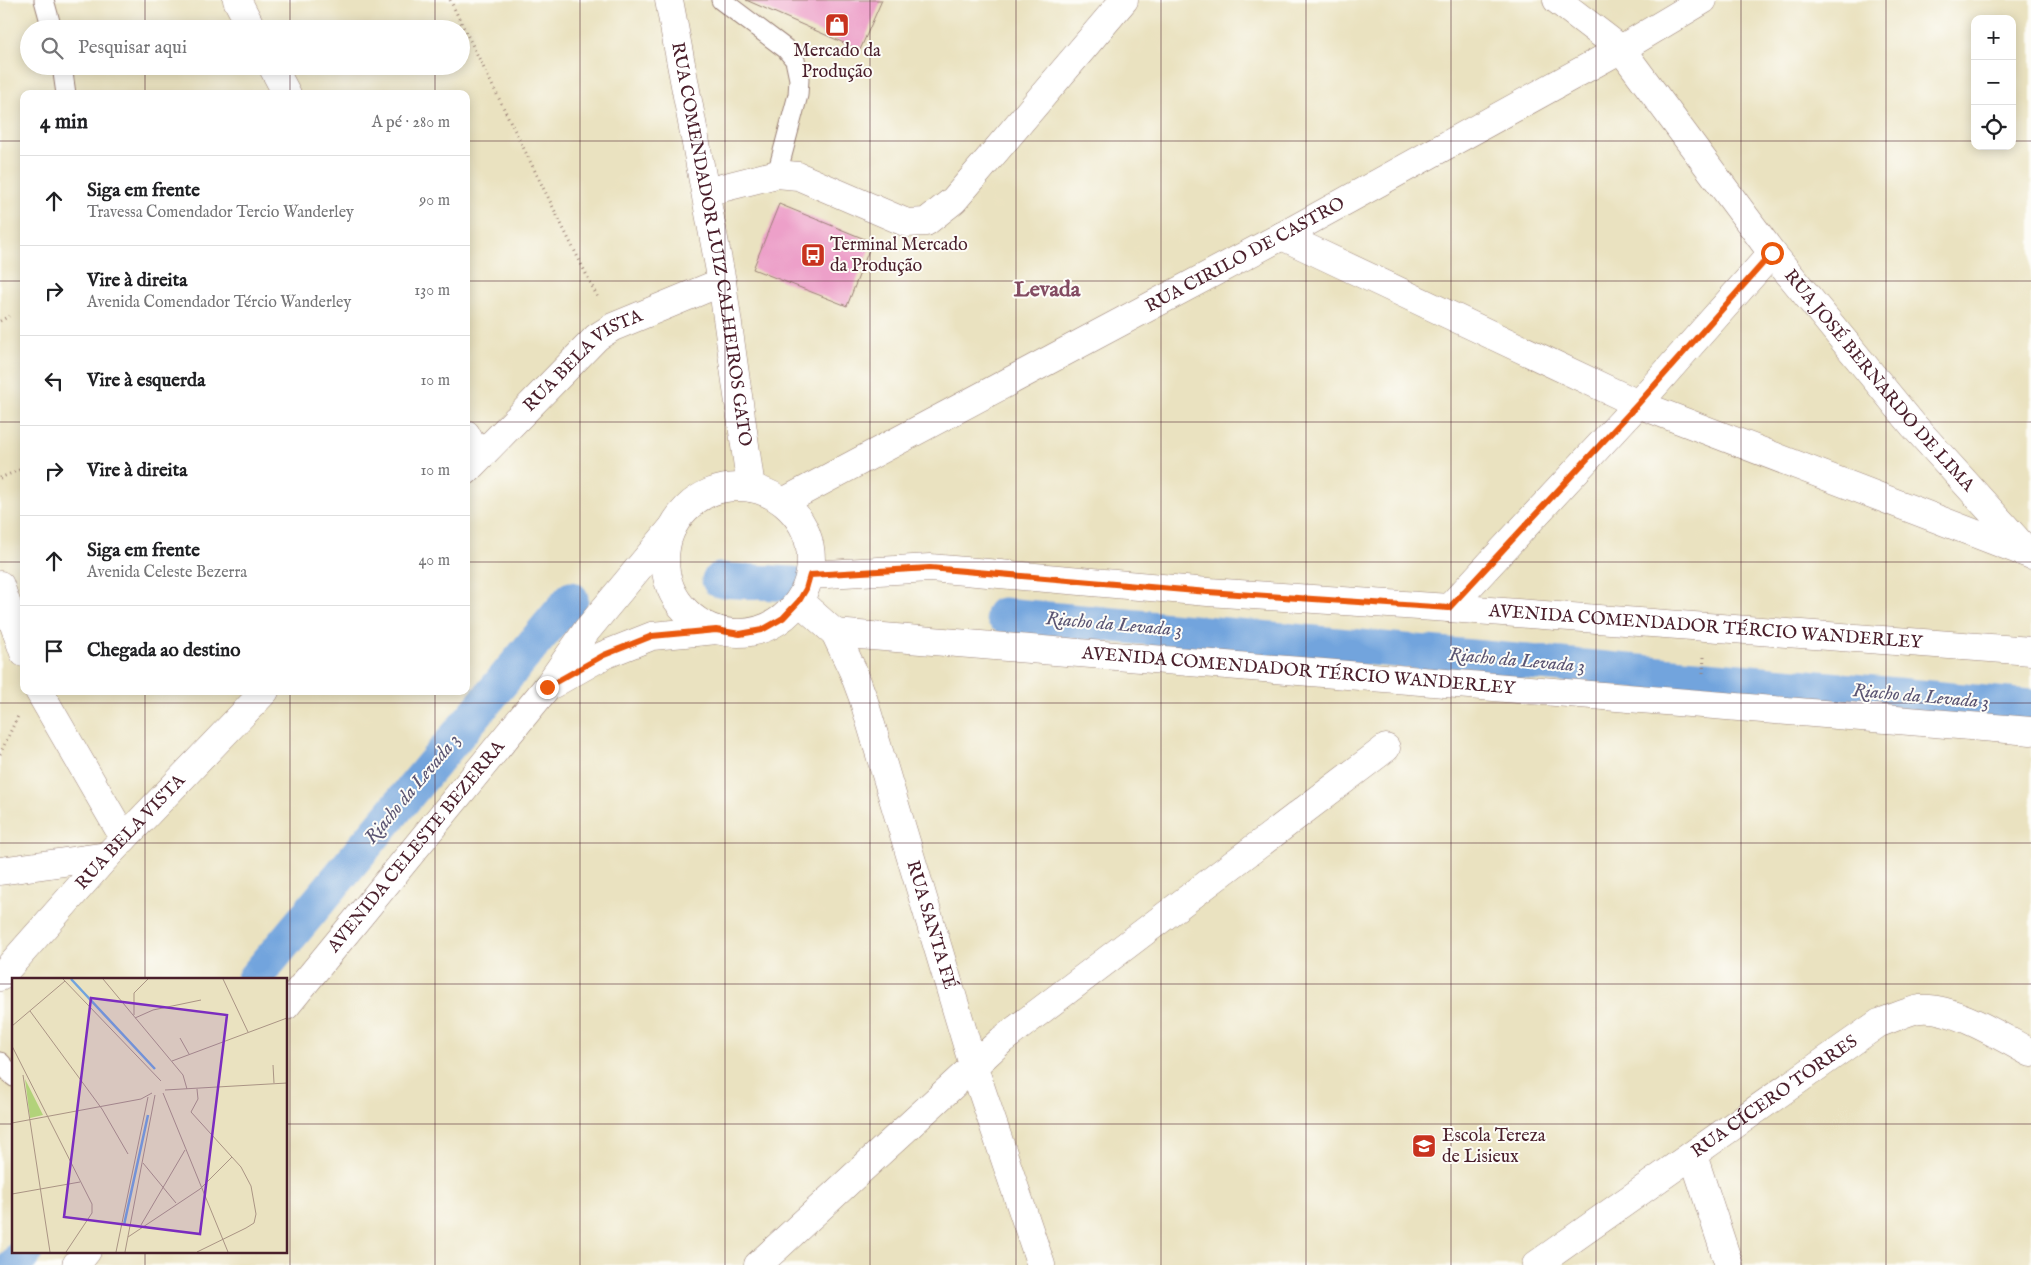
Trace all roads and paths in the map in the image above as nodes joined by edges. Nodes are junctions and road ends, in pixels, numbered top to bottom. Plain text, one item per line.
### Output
1 (44, 0) edge
2 (237, 0) edge
3 (450, 0) edge
4 (669, 0) edge
5 (721, 0) edge
6 (1124, 0) edge
7 (1556, 0) edge
8 (1703, 0) edge
9 (50, 20) edge
10 (247, 20) edge
11 (460, 20) edge
12 (470, 40) edge
13 (1621, 49) junction
14 (63, 75) edge
15 (277, 75) edge
16 (65, 90) edge
17 (285, 90) edge
18 (777, 174) junction
19 (706, 192) junction
20 (1282, 236) junction
21 (1772, 253) junction
22 (722, 282) junction
23 (9, 316) dead end
24 (0, 321) edge
25 (613, 328) junction
26 (1638, 404) junction
27 (470, 454) edge
28 (20, 470) edge
29 (0, 478) edge
30 (751, 488) junction
31 (783, 502) junction
32 (672, 528) junction
33 (2031, 555) edge
34 (810, 575) junction
35 (0, 586) edge
36 (799, 601) junction
37 (1449, 608) junction
38 (716, 630) junction
39 (835, 633) junction
40 (20, 642) edge
41 (2031, 651) edge
42 (1704, 654) dead end
43 (1703, 674) dead end
44 (547, 687) junction
45 (261, 695) edge
46 (30, 700) edge
47 (2031, 731) edge
48 (1386, 748) dead end
49 (0, 754) edge
50 (116, 847) junction
51 (0, 871) edge
52 (0, 977) edge
53 (288, 1004) edge
54 (2031, 1053) edge
55 (0, 1062) edge
56 (973, 1065) junction
57 (12, 1075) edge
58 (1692, 1155) junction
59 (86, 1252) edge
60 (76, 1265) edge
61 (758, 1265) edge
62 (1041, 1265) edge
63 (1536, 1265) edge
64 (1728, 1265) edge

1 - 9 lane
2 - 10 street
3 - 11 path
4 - 19 street, RUA COMENDADOR LUIZ CALHEIROS GATO
5 - 18 lane
6 - 18 street
7 - 13 street, RUA JOSÉ BERNARDO DE LIMA
8 - 13 street, RUA CIRILO DE CASTRO
12 - 25 path
13 - 20 street, RUA CIRILO DE CASTRO
13 - 21 street, RUA JOSÉ BERNARDO DE LIMA
14 - 16 lane
15 - 17 street
18 - 19 street
19 - 22 street, RUA COMENDADOR LUIZ CALHEIROS GATO
20 - 26 street
20 - 31 street, RUA CIRILO DE CASTRO
21 - 26 street
21 - 33 street, RUA JOSÉ BERNARDO DE LIMA
22 - 25 street, RUA BELA VISTA
22 - 30 street, RUA COMENDADOR LUIZ CALHEIROS GATO
23 - 24 path
25 - 27 street, RUA BELA VISTA
26 - 33 street
26 - 37 street
28 - 29 path
30 - 31 street
30 - 32 street
31 - 34 street
32 - 38 street
32 - 44 street, AVENIDA CELESTE BEZERRA
34 - 36 street
34 - 37 street, AVENIDA COMENDADOR TÉRCIO WANDERLEY
35 - 40 street
36 - 38 street
36 - 39 street, RUA SANTA FÉ
37 - 41 street, AVENIDA COMENDADOR TÉRCIO WANDERLEY
38 - 44 street, AVENIDA CELESTE BEZERRA
39 - 47 street, AVENIDA COMENDADOR TÉRCIO WANDERLEY
39 - 56 street, RUA SANTA FÉ
42 - 43 path
44 - 53 street, AVENIDA CELESTE BEZERRA
45 - 50 street, RUA BELA VISTA
46 - 49 path
46 - 50 street
48 - 56 street
50 - 51 street
50 - 52 street, RUA BELA VISTA
54 - 58 street, RUA CÍCERO TORRES
55 - 57 lane
56 - 61 street
56 - 62 street, RUA SANTA FÉ
58 - 63 street, RUA CÍCERO TORRES
58 - 64 street
59 - 60 street

